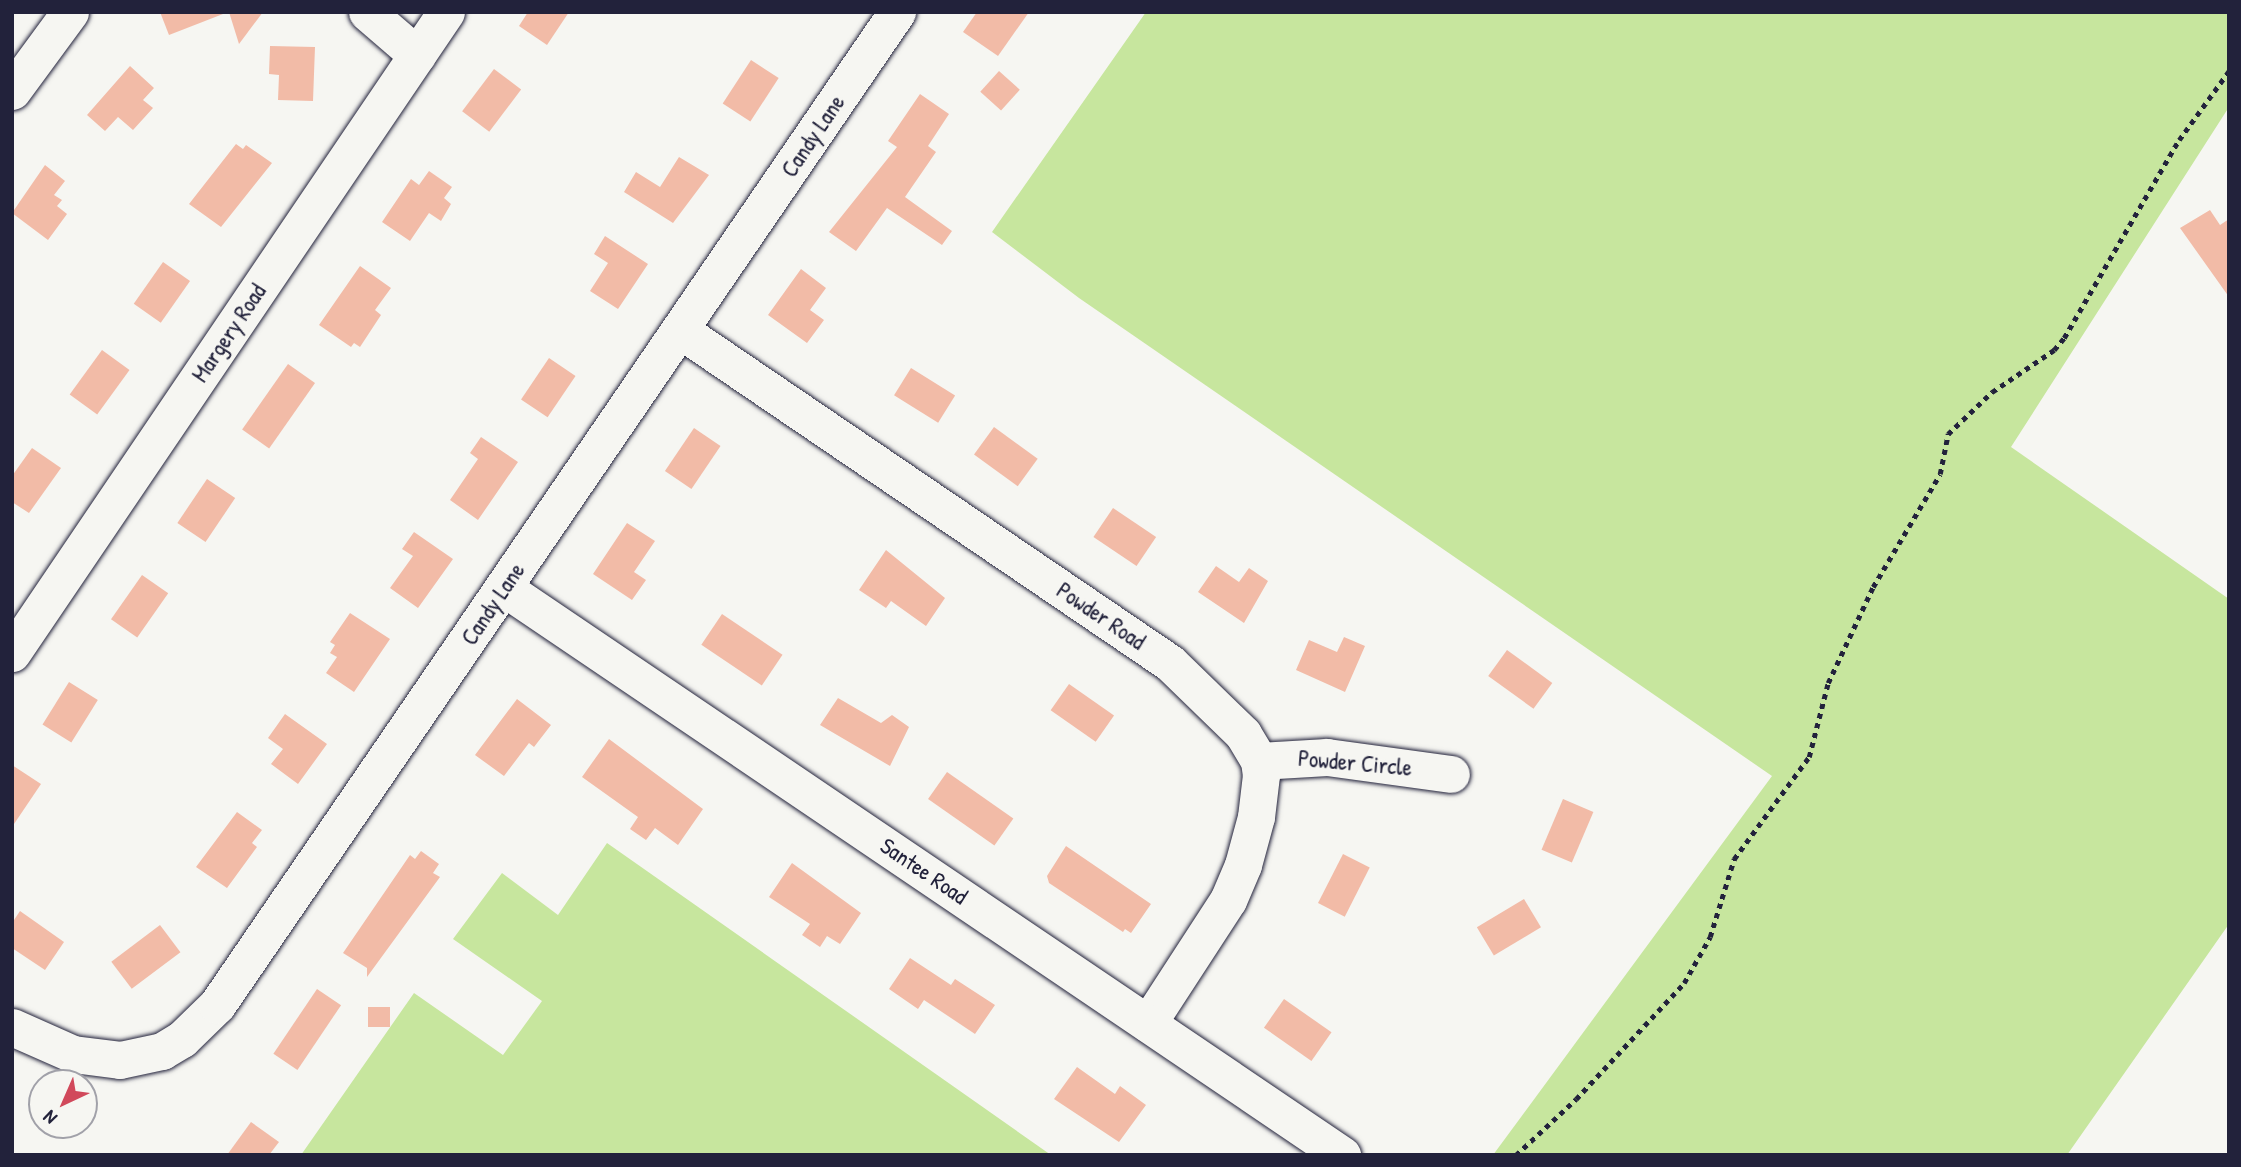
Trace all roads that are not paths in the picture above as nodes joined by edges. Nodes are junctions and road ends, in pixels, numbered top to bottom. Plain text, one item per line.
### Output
1 (70, 12) edge
2 (367, 12) edge
3 (446, 12) edge
4 (897, 12) edge
5 (418, 55) junction
6 (12, 91) edge
7 (680, 330) junction
8 (504, 588) junction
9 (12, 653) edge
10 (1259, 761) junction
11 (1451, 774) dead end
12 (1148, 1023) junction
13 (12, 1027) edge
14 (1342, 1155) edge

1 - 6 street
2 - 5 street
3 - 5 street, Margery Road
4 - 7 street, Candy Lane
5 - 9 street, Margery Road
7 - 8 street, Candy Lane
7 - 10 street, Powder Road
8 - 12 street, Santee Road
8 - 13 street, Candy Lane
10 - 11 street, Powder Circle
10 - 12 street
12 - 14 street, Santee Road

